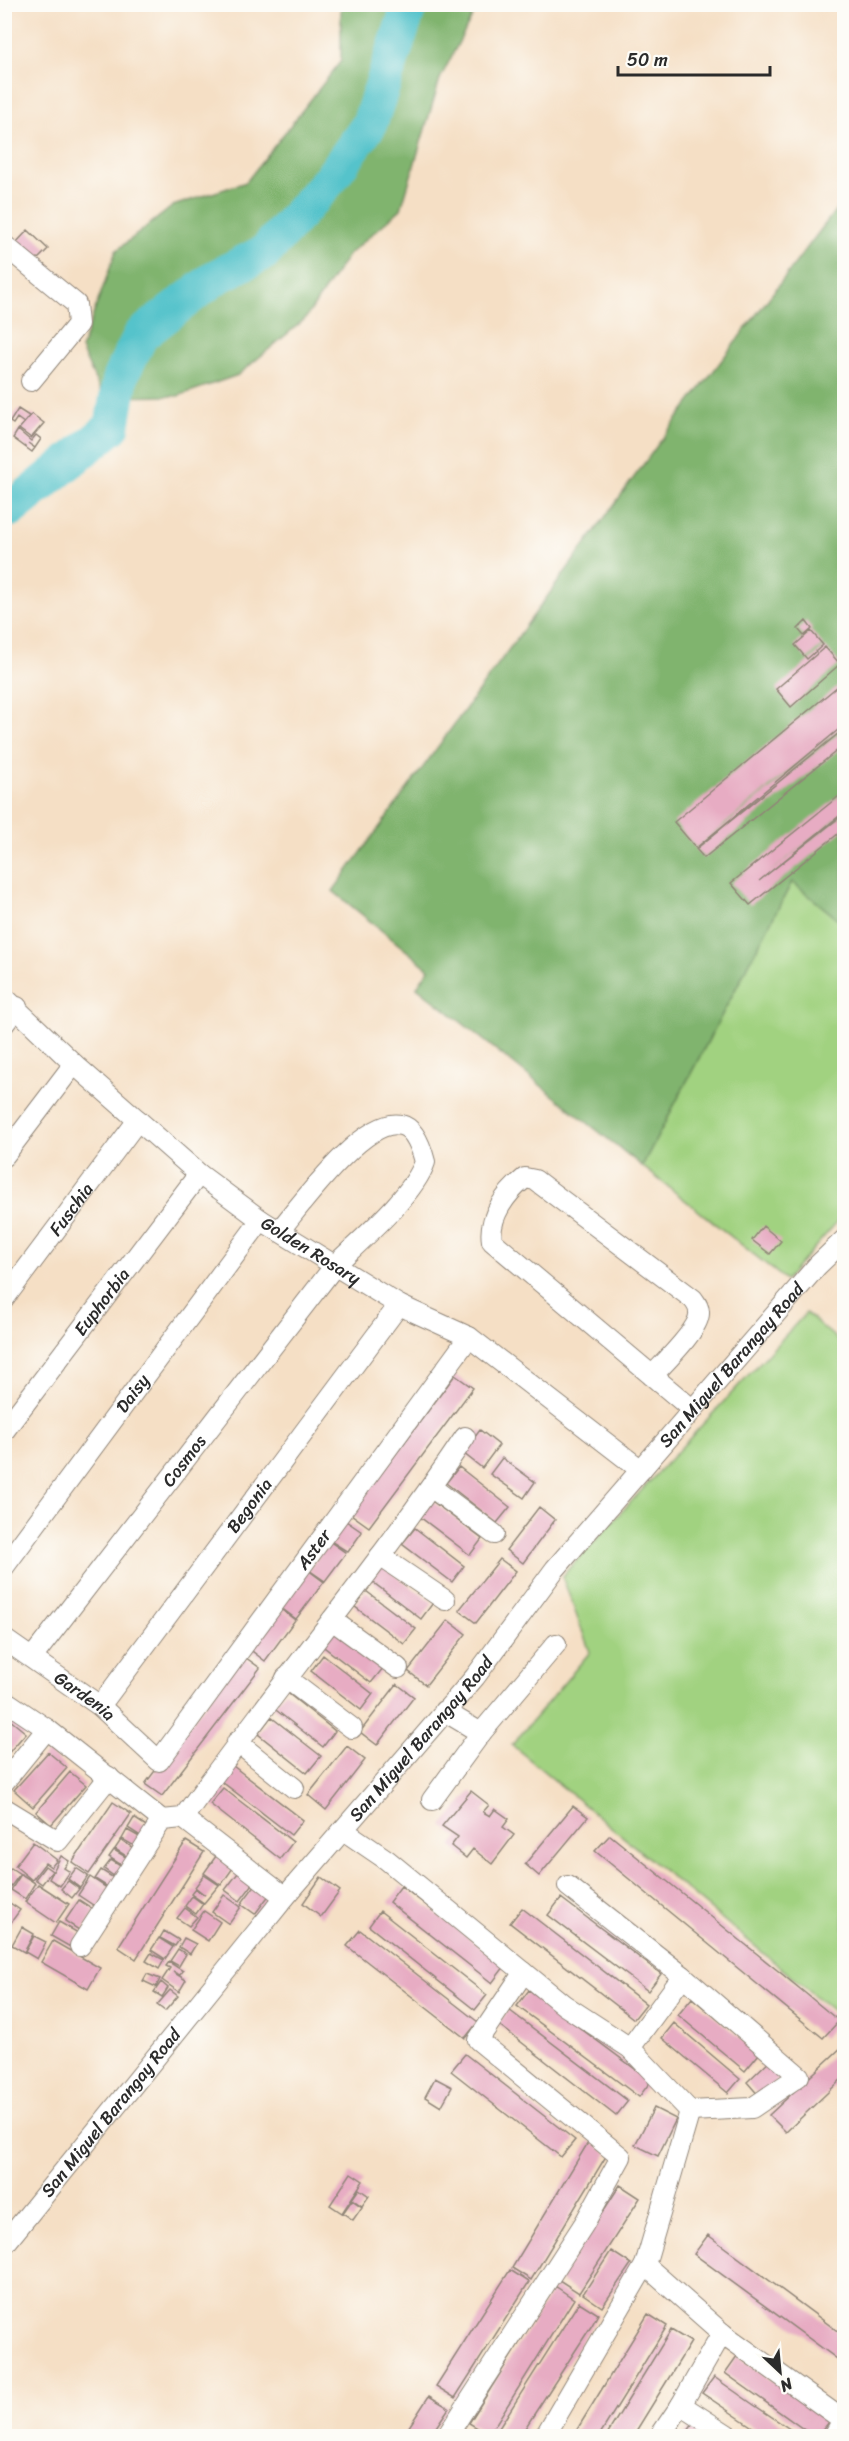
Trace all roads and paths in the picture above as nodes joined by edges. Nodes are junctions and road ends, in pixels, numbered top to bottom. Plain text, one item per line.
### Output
1 (4, 245) edge
2 (32, 381) dead end
3 (11, 1002) edge
4 (4, 1024) edge
5 (74, 1064) junction
6 (138, 1120) junction
7 (4, 1156) edge
8 (199, 1174) junction
9 (261, 1220) junction
10 (279, 1231) junction
11 (844, 1240) edge
12 (336, 1264) junction
13 (4, 1299) edge
14 (399, 1305) junction
15 (469, 1337) junction
16 (652, 1376) junction
17 (693, 1410) junction
18 (4, 1431) edge
19 (465, 1437) dead end
20 (641, 1470) junction
21 (431, 1487) junction
22 (494, 1534) dead end
23 (380, 1556) junction
24 (4, 1567) edge
25 (445, 1600) dead end
26 (332, 1620) junction
27 (4, 1639) edge
28 (556, 1644) dead end
29 (32, 1658) junction
30 (398, 1668) dead end
31 (286, 1678) junction
32 (4, 1700) edge
33 (100, 1706) junction
34 (444, 1711) junction
35 (352, 1728) dead end
36 (47, 1729) junction
37 (481, 1733) junction
38 (237, 1742) junction
39 (159, 1761) joint
40 (109, 1777) junction
41 (4, 1782) edge
42 (294, 1788) dead end
43 (432, 1800) dead end
44 (4, 1808) edge
45 (183, 1818) junction
46 (162, 1821) junction
47 (343, 1830) junction
48 (568, 1886) dead end
49 (285, 1897) junction
50 (80, 1946) dead end
51 (524, 1972) junction
52 (683, 1976) junction
53 (630, 2048) junction
54 (690, 2111) junction
55 (4, 2245) edge
56 (645, 2265) junction
57 (722, 2333) junction
58 (681, 2405) junction
59 (447, 2436) edge
60 (545, 2436) edge
61 (660, 2436) edge
62 (729, 2436) edge
63 (834, 2436) edge

1 - 2 street
3 - 4 street
3 - 5 street, Golden Rosary
5 - 6 street, Golden Rosary
5 - 7 street
6 - 8 street, Golden Rosary
6 - 13 street, Fuschia
8 - 9 street, Golden Rosary
8 - 18 street, Euphorbia
9 - 10 street, Golden Rosary
9 - 24 street, Daisy
10 - 12 street, Golden Rosary
10 - 12 street, Cosmos
11 - 17 street, San Miguel Barangay Road
12 - 14 street, Golden Rosary
12 - 29 street, Cosmos
14 - 15 street, Golden Rosary
14 - 33 street, Begonia
15 - 20 street, Golden Rosary
15 - 39 street, Aster
16 - 16 street
16 - 17 street
17 - 20 street, San Miguel Barangay Road
19 - 21 street
20 - 34 street, San Miguel Barangay Road
21 - 22 street
21 - 23 street
23 - 25 street
23 - 26 street
26 - 30 street
26 - 31 street
27 - 29 street, Gardenia
28 - 37 street
29 - 33 street, Gardenia
31 - 35 street
31 - 38 street
32 - 36 street
33 - 39 street, Gardenia
34 - 37 street
34 - 47 street, San Miguel Barangay Road
36 - 40 street
36 - 41 street
37 - 43 street
38 - 42 street
38 - 45 street
40 - 44 street
40 - 46 street
45 - 46 street
45 - 49 street
46 - 50 street
47 - 49 street, San Miguel Barangay Road
47 - 51 street
48 - 52 street
49 - 55 street, San Miguel Barangay Road
51 - 53 street
51 - 59 street
52 - 53 street
52 - 54 street
53 - 54 street
54 - 56 street
56 - 57 street
56 - 60 street
57 - 58 street
57 - 63 street
58 - 61 street
58 - 62 street

